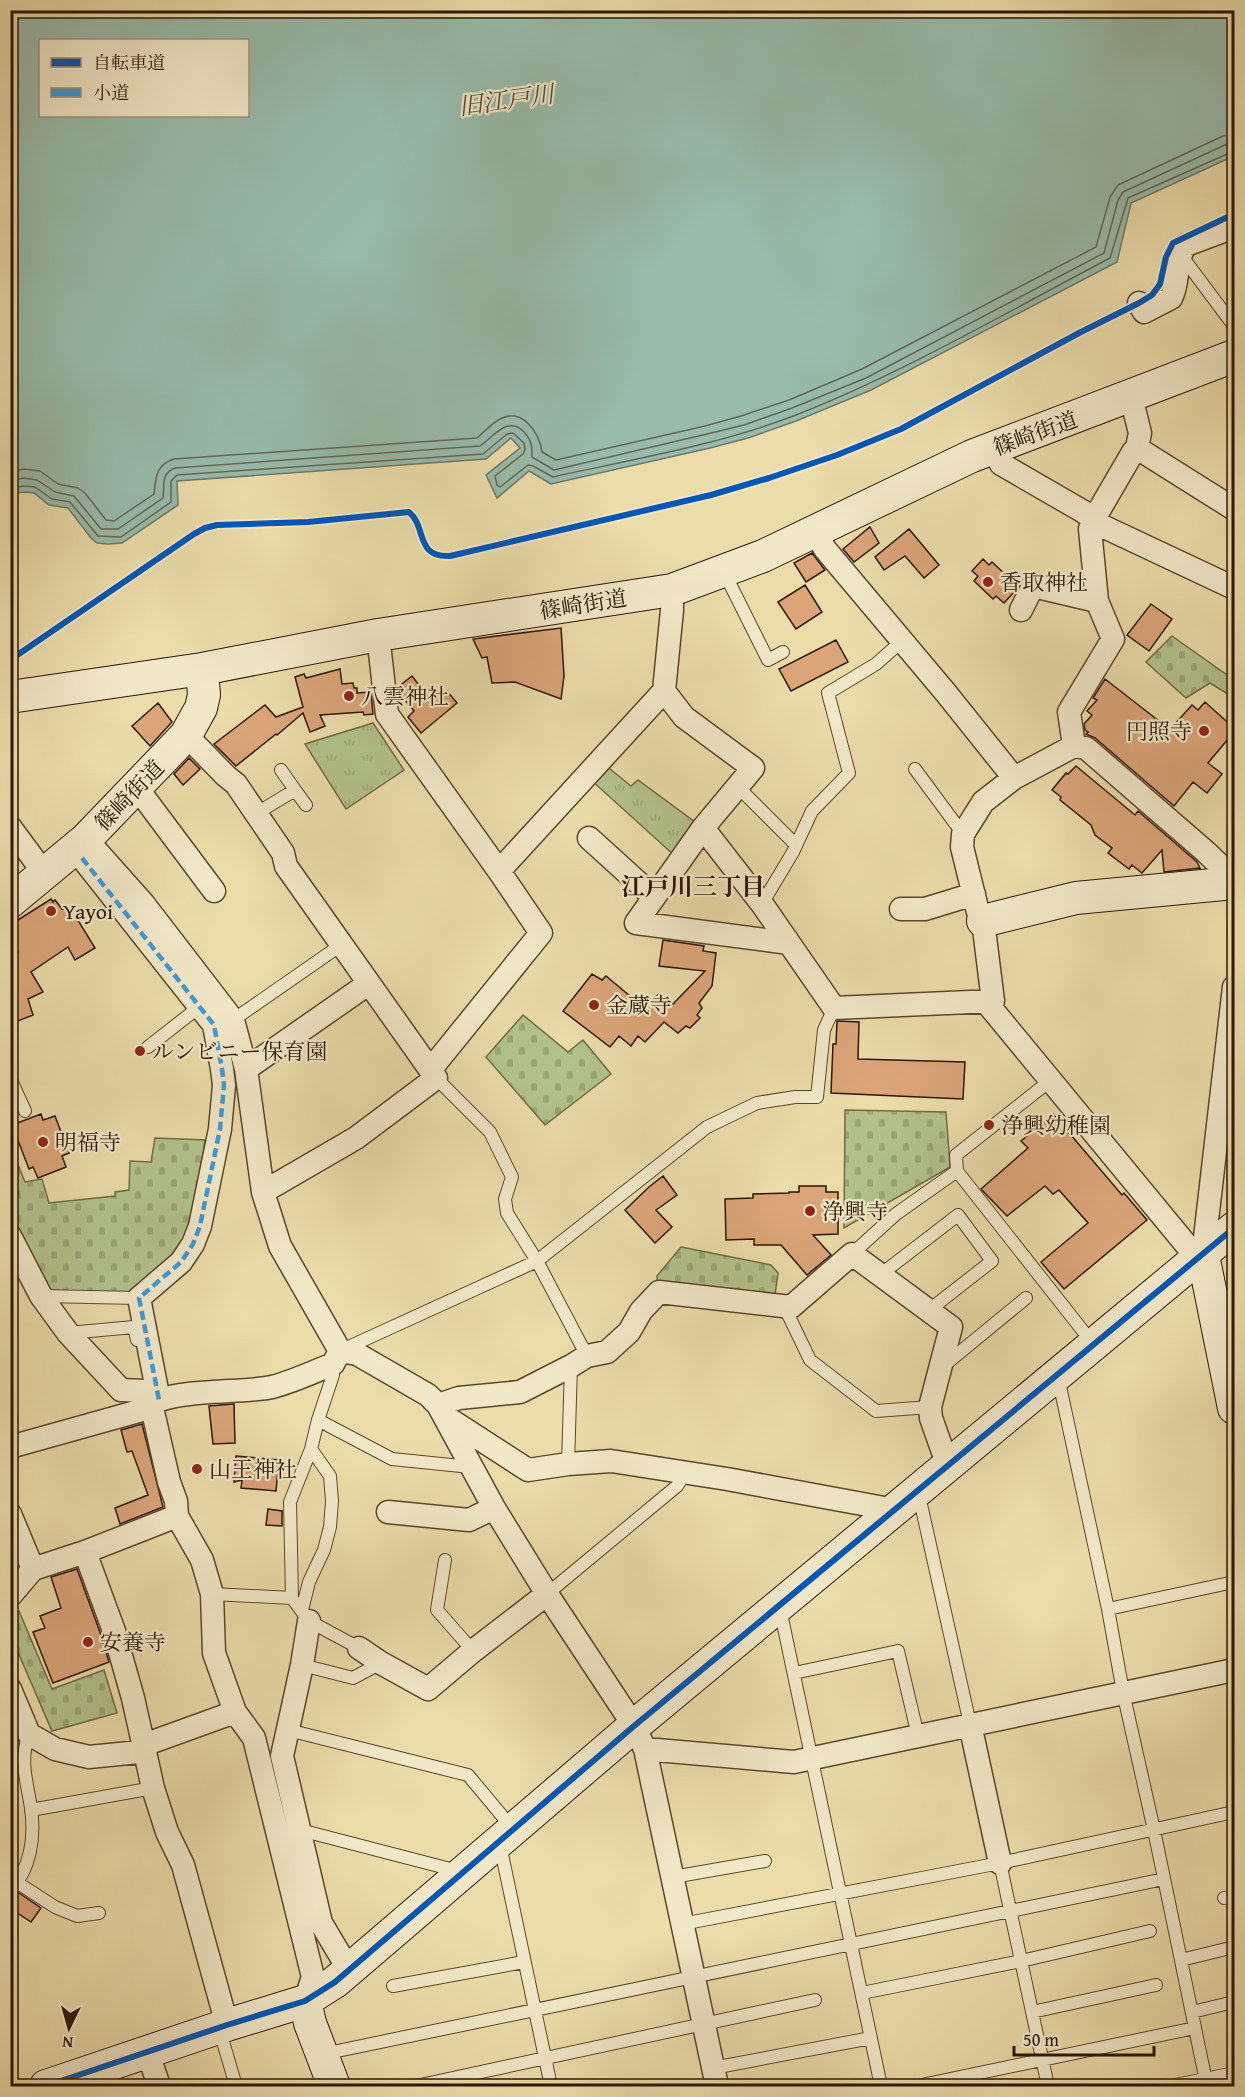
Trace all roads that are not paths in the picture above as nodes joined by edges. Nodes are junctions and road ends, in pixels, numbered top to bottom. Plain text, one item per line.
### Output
1 (1234, 227) edge
2 (1180, 254) junction
3 (1139, 303) dead end
4 (1234, 326) edge
5 (1234, 356) edge
6 (1131, 397) junction
7 (993, 448) junction
8 (1137, 448) junction
9 (1234, 509) edge
10 (1094, 519) junction
11 (815, 532) junction
12 (724, 570) junction
13 (1234, 588) edge
14 (672, 590) junction
15 (1097, 601) junction
16 (1021, 610) dead end
17 (378, 635) junction
18 (902, 641) junction
19 (783, 652) dead end
20 (202, 669) junction
21 (664, 691) junction
22 (10, 697) edge
23 (186, 735) junction
24 (1074, 746) junction
25 (915, 769) dead end
26 (281, 770) dead end
27 (1014, 778) junction
28 (737, 786) junction
29 (137, 788) junction
30 (294, 790) junction
31 (306, 805) dead end
32 (257, 813) junction
33 (10, 827) edge
34 (703, 828) junction
35 (963, 834) junction
36 (589, 838) dead end
37 (796, 845) junction
38 (84, 848) junction
39 (499, 871) junction
40 (44, 873) junction
41 (1234, 881) edge
42 (214, 891) dead end
43 (654, 897) junction
44 (10, 902) edge
45 (762, 904) junction
46 (978, 908) junction
47 (901, 909) dead end
48 (789, 943) junction
49 (341, 945) junction
50 (368, 984) junction
51 (1234, 987) edge
52 (207, 1001) junction
53 (986, 1002) junction
54 (834, 1008) junction
55 (233, 1020) junction
56 (147, 1047) dead end
57 (246, 1069) junction
58 (434, 1074) junction
59 (10, 1078) edge
60 (1051, 1080) junction
61 (25, 1111) dead end
62 (957, 1171) junction
63 (263, 1192) junction
64 (1234, 1228) edge
65 (10, 1236) edge
66 (852, 1254) junction
67 (1201, 1257) junction
68 (537, 1261) junction
69 (880, 1275) junction
70 (42, 1296) junction
71 (139, 1298) junction
72 (1026, 1298) dead end
73 (785, 1308) junction
74 (928, 1311) junction
75 (1083, 1331) dead end
76 (68, 1333) junction
77 (336, 1358) junction
78 (579, 1361) junction
79 (939, 1370) junction
80 (1231, 1372) edge
81 (1057, 1375) junction
82 (152, 1398) junction
83 (930, 1407) junction
84 (1234, 1408) edge
85 (441, 1411) junction
86 (318, 1420) junction
87 (10, 1447) edge
88 (311, 1449) junction
89 (568, 1464) junction
90 (471, 1467) junction
91 (948, 1467) junction
92 (685, 1473) junction
93 (906, 1500) junction
94 (494, 1508) junction
95 (388, 1512) dead end
96 (10, 1514) edge
97 (177, 1516) junction
98 (85, 1552) junction
99 (445, 1560) dead end
100 (33, 1569) junction
101 (1234, 1582) edge
102 (212, 1594) junction
103 (547, 1594) junction
104 (10, 1596) edge
105 (292, 1598) junction
106 (779, 1605) junction
107 (1108, 1609) junction
108 (305, 1616) junction
109 (359, 1648) joint
110 (473, 1651) junction
111 (381, 1663) junction
112 (302, 1665) junction
113 (1234, 1670) edge
114 (794, 1673) junction
115 (10, 1689) edge
116 (1123, 1692) junction
117 (235, 1712) junction
118 (970, 1724) junction
119 (288, 1730) junction
120 (29, 1734) junction
121 (918, 1736) junction
122 (640, 1737) junction
123 (145, 1747) junction
124 (812, 1758) junction
125 (153, 1788) junction
126 (31, 1810) junction
127 (1234, 1812) edge
128 (300, 1830) junction
129 (1154, 1830) junction
130 (506, 1835) junction
131 (765, 1861) dead end
132 (1000, 1863) junction
133 (462, 1872) junction
134 (673, 1877) junction
135 (1164, 1879) junction
136 (14, 1887) edge
137 (841, 1893) junction
138 (1010, 1912) junction
139 (99, 1913) dead end
140 (682, 1924) junction
141 (1150, 1931) dead end
142 (852, 1945) junction
143 (1234, 1947) edge
144 (1021, 1960) junction
145 (1181, 1960) junction
146 (524, 1962) junction
147 (349, 1970) junction
148 (694, 1977) junction
149 (1156, 1984) dead end
150 (393, 1986) dead end
151 (862, 1994) junction
152 (815, 2000) dead end
153 (305, 2001) junction
154 (1234, 2002) edge
155 (534, 2010) junction
156 (1032, 2012) junction
157 (1192, 2012) junction
158 (704, 2025) junction
159 (223, 2026) junction
160 (1195, 2028) junction
161 (871, 2038) junction
162 (148, 2053) junction
163 (323, 2054) junction
164 (545, 2059) junction
165 (1042, 2060) junction
166 (1234, 2073) edge
167 (715, 2077) edge
168 (1206, 2083) edge
169 (46, 2086) edge
170 (159, 2086) edge
171 (236, 2086) edge
172 (334, 2086) edge
173 (416, 2086) edge
174 (551, 2086) edge
175 (881, 2086) edge
176 (917, 2086) edge
177 (1048, 2086) edge
178 (1171, 2086) edge

1 - 2 street
2 - 3 street
2 - 4 lane
5 - 6 street, 篠崎街道
6 - 7 street, 篠崎街道
6 - 8 street
7 - 10 street
7 - 11 street, 篠崎街道
8 - 9 street
8 - 10 street
10 - 13 street
10 - 15 street
11 - 12 street, 篠崎街道
11 - 18 street
12 - 14 street, 篠崎街道
12 - 19 lane
14 - 17 street, 篠崎街道
14 - 21 street
15 - 16 street
15 - 24 street
17 - 20 street, 篠崎街道
17 - 39 street
18 - 27 street
18 - 37 lane
20 - 22 street
20 - 23 street, 篠崎街道
21 - 28 street
21 - 39 street
23 - 29 street, 篠崎街道
23 - 32 street
24 - 27 street
24 - 41 street
25 - 35 lane
26 - 30 lane
27 - 35 street
28 - 34 street
28 - 37 lane
29 - 38 street, 篠崎街道
29 - 42 street
30 - 31 lane
30 - 32 lane
32 - 49 street
33 - 40 street
34 - 43 street
34 - 45 street
35 - 46 street
36 - 43 street
37 - 45 lane
38 - 40 street, 篠崎街道
38 - 52 street
39 - 58 street
40 - 44 street, 篠崎街道
41 - 46 street
43 - 48 street
45 - 48 street
46 - 47 street
46 - 53 street
48 - 54 street
49 - 50 street
49 - 55 lane
50 - 57 street
50 - 58 street
51 - 67 street
52 - 55 street
52 - 56 lane
52 - 71 street
53 - 54 street
53 - 60 street
54 - 68 lane
55 - 57 street
57 - 63 street
58 - 63 street
58 - 68 lane
59 - 61 lane
60 - 62 lane
60 - 67 street
62 - 66 lane
62 - 75 lane
63 - 77 street
64 - 67 street
65 - 70 street
66 - 69 street
66 - 73 street
67 - 80 street
67 - 81 street
68 - 77 lane
68 - 78 lane
69 - 74 street
69 - 74 lane
70 - 71 lane
70 - 76 street
71 - 82 street
72 - 79 lane
73 - 78 street
73 - 83 lane
74 - 79 street
76 - 82 street
76 - 82 lane
77 - 82 street
77 - 85 street
77 - 86 lane
78 - 85 street
78 - 89 lane
79 - 83 street
80 - 84 street
81 - 91 street
81 - 107 lane
82 - 87 street
82 - 97 street
83 - 91 street
85 - 89 street
85 - 90 street
86 - 88 lane
86 - 90 lane
88 - 105 lane
88 - 108 lane
89 - 92 street
90 - 94 street
91 - 93 street
92 - 93 street
92 - 103 lane
93 - 106 street
93 - 118 lane
94 - 95 street
94 - 103 street
96 - 100 street
97 - 98 street
97 - 102 street
98 - 100 street
98 - 123 street
99 - 110 lane
100 - 104 street
101 - 107 lane
102 - 105 lane
102 - 117 street
103 - 110 street
103 - 122 street
105 - 108 lane
106 - 114 lane
106 - 122 street
107 - 116 lane
108 - 109 lane
108 - 112 street
109 - 111 street
110 - 111 street
111 - 112 lane
112 - 119 street
113 - 116 street
114 - 121 lane
114 - 124 lane
115 - 120 street
116 - 118 street
116 - 129 lane
117 - 123 street
117 - 153 street
118 - 121 street
118 - 132 street
119 - 128 street
119 - 130 lane
120 - 123 street
120 - 126 lane
121 - 124 street
122 - 124 street
122 - 130 street
122 - 134 street
123 - 125 street
124 - 137 lane
125 - 126 lane
125 - 159 street
126 - 136 lane
127 - 129 lane
128 - 133 lane
128 - 147 street
129 - 132 lane
129 - 135 lane
130 - 133 street
130 - 146 lane
131 - 134 lane
132 - 137 lane
132 - 138 lane
133 - 147 street
134 - 140 street
135 - 138 lane
135 - 145 lane
136 - 139 lane
137 - 140 lane
137 - 142 lane
138 - 142 lane
138 - 144 lane
140 - 148 street
141 - 144 lane
142 - 148 lane
142 - 151 lane
143 - 145 lane
144 - 151 lane
144 - 156 lane
145 - 157 lane
146 - 150 lane
146 - 155 lane
147 - 153 street
148 - 155 lane
148 - 158 street
149 - 156 lane
151 - 161 lane
152 - 158 lane
153 - 159 street
153 - 163 street
154 - 157 lane
155 - 163 lane
155 - 164 lane
156 - 165 lane
157 - 160 lane
158 - 164 lane
158 - 167 street
159 - 162 street
159 - 171 lane
160 - 165 lane
160 - 168 lane
161 - 167 lane
161 - 175 lane
162 - 169 street
162 - 170 street
163 - 172 street
164 - 173 lane
164 - 174 lane
165 - 176 lane
165 - 177 lane
166 - 168 lane
168 - 178 lane

